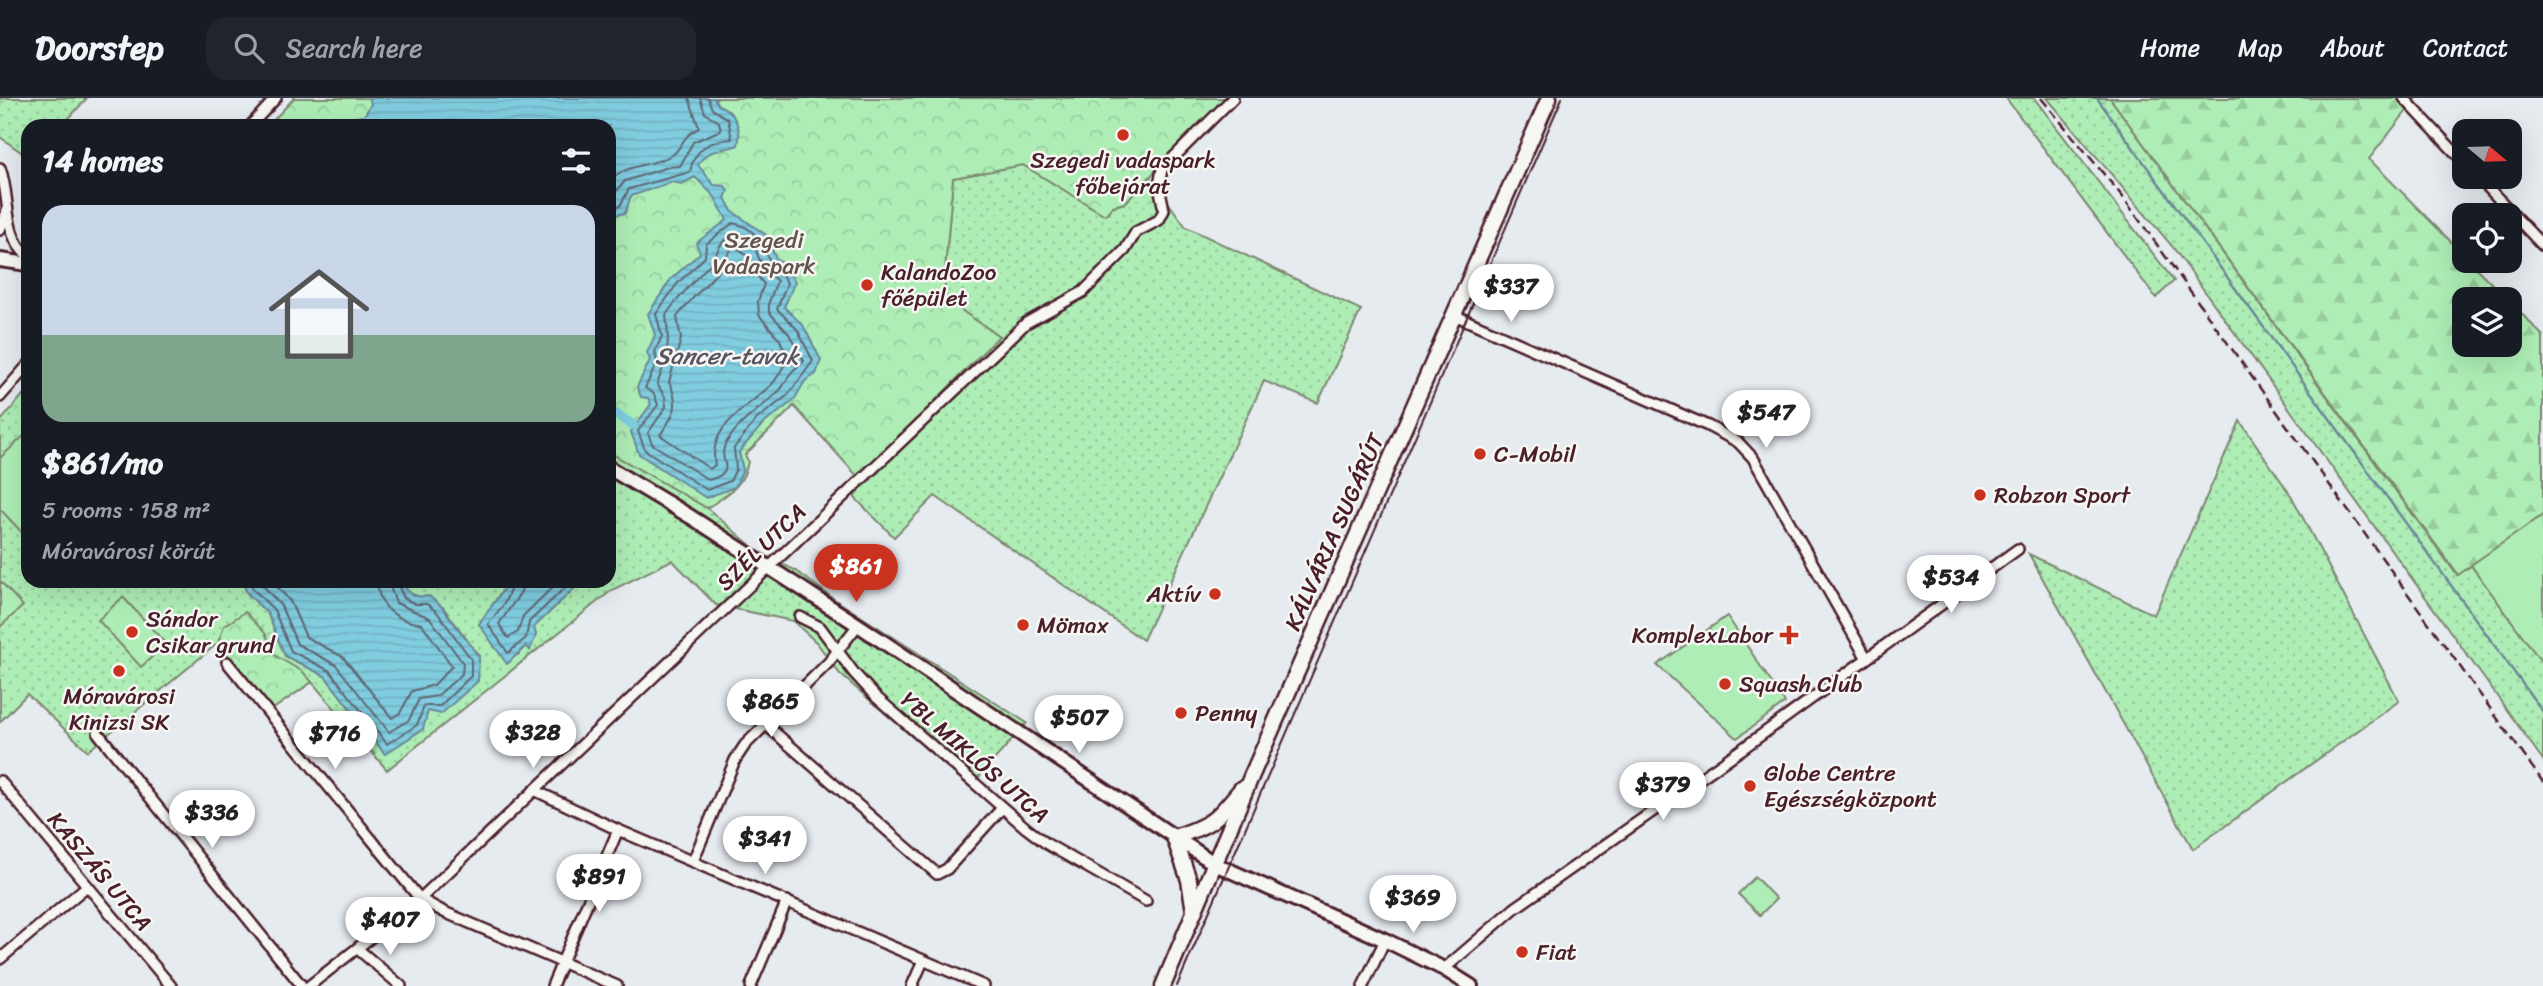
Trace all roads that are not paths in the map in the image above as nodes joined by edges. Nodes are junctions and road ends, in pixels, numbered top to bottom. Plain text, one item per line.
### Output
1 (276, 98) edge
2 (1233, 98) edge
3 (1549, 98) edge
4 (2404, 98) edge
5 (256, 119) edge
6 (2452, 149) edge
7 (0, 168) edge
8 (2489, 189) edge
9 (9, 203) junction
10 (0, 230) edge
11 (2543, 246) edge
12 (21, 250) edge
13 (0, 260) edge
14 (21, 263) edge
15 (1454, 315) junction
16 (21, 373) edge
17 (0, 397) edge
18 (616, 472) edge
19 (2018, 549) dead end
20 (768, 567) junction
21 (800, 617) dead end
22 (858, 625) junction
23 (838, 652) junction
24 (1866, 657) junction
25 (227, 662) dead end
26 (765, 724) junction
27 (99, 733) dead end
28 (1251, 778) junction
29 (0, 781) edge
30 (534, 790) junction
31 (1002, 808) junction
32 (618, 830) junction
33 (1174, 837) junction
34 (693, 861) junction
35 (1215, 864) junction
36 (88, 886) junction
37 (420, 899) junction
38 (787, 901) junction
39 (1146, 901) dead end
40 (1194, 915) junction
41 (1385, 940) junction
42 (359, 950) junction
43 (0, 959) edge
44 (923, 961) junction
45 (562, 962) junction
46 (1444, 969) junction
47 (171, 986) edge
48 (302, 986) edge
49 (309, 986) edge
50 (401, 986) edge
51 (552, 986) edge
52 (617, 986) edge
53 (751, 986) edge
54 (912, 986) edge
55 (984, 986) edge
56 (1163, 986) edge
57 (1363, 986) edge
58 (1471, 986) edge

1 - 5 street
2 - 20 street, SZÉL UTCA
3 - 15 main road, KÁLVÁRIA SUGÁRÚT
4 - 6 street
7 - 9 street
8 - 11 street
9 - 10 street
9 - 12 street
13 - 14 main road
15 - 24 street
15 - 28 main road, KÁLVÁRIA SUGÁRÚT
16 - 17 street
18 - 20 main road
19 - 24 street
20 - 22 main road
20 - 30 street, SZÉL UTCA
21 - 23 street, YBL MIKLÓS UTCA
22 - 23 street
22 - 33 main road
23 - 26 street
23 - 31 street, YBL MIKLÓS UTCA
24 - 46 street
25 - 37 street
26 - 31 street
26 - 34 street
27 - 48 street
28 - 33 main road
28 - 35 main road, KÁLVÁRIA SUGÁRÚT
29 - 36 street, KASZÁS UTCA
30 - 32 street
30 - 37 street, SZÉL UTCA
31 - 39 street, YBL MIKLÓS UTCA
32 - 34 street
32 - 45 street
33 - 35 main road
33 - 40 main road
34 - 38 street
35 - 40 main road, KÁLVÁRIA SUGÁRÚT
35 - 41 main road
36 - 43 street
36 - 47 street, KASZÁS UTCA
37 - 42 street, SZÉL UTCA
37 - 45 street
38 - 44 street
38 - 53 street
40 - 56 main road, KÁLVÁRIA SUGÁRÚT
41 - 46 main road
41 - 57 street
42 - 49 street, SZÉL UTCA
42 - 50 street
44 - 54 street
44 - 55 street
45 - 51 street
45 - 52 street
46 - 58 main road

